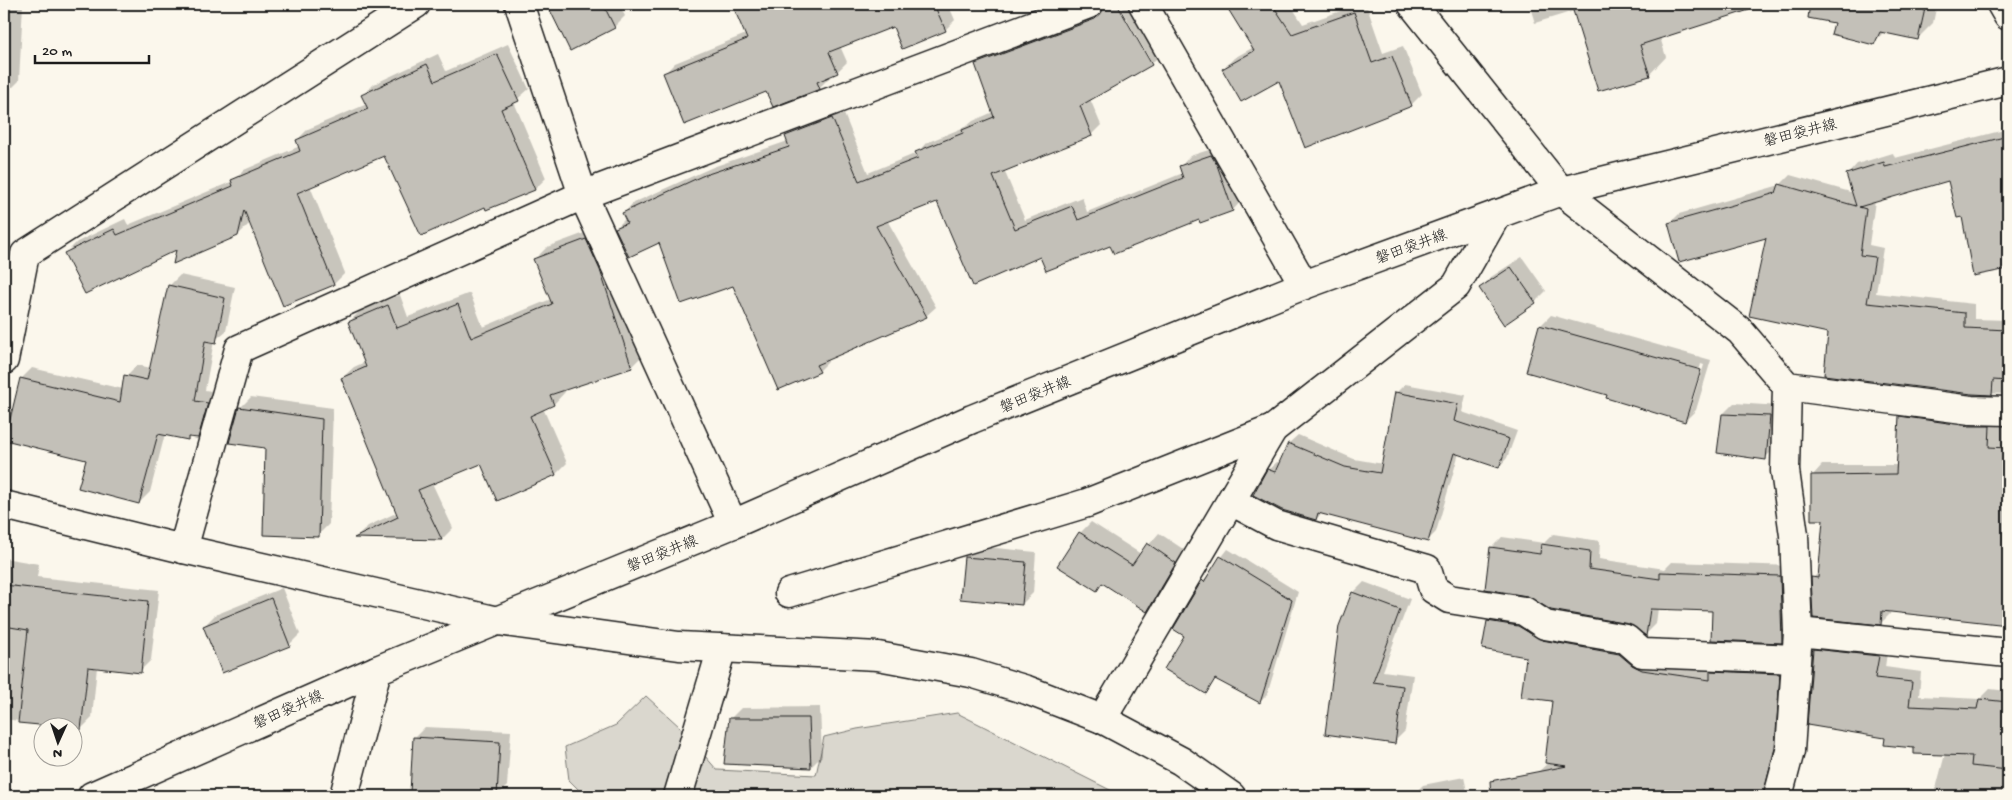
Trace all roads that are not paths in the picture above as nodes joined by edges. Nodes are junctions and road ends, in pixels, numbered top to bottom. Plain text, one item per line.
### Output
1 (416, 4) edge
2 (519, 4) edge
3 (1088, 4) edge
4 (1143, 4) edge
5 (1412, 4) edge
6 (2000, 4) edge
7 (2008, 16) edge
8 (2008, 81) edge
9 (1561, 191) junction
10 (584, 196) junction
11 (1497, 214) junction
12 (1304, 285) junction
13 (4, 360) edge
14 (1787, 386) junction
15 (2008, 412) edge
16 (1273, 429) junction
17 (1231, 501) junction
18 (4, 504) edge
19 (733, 524) junction
20 (183, 549) junction
21 (789, 593) dead end
22 (498, 621) junction
23 (1798, 632) junction
24 (722, 648) junction
25 (2008, 653) edge
26 (1796, 659) junction
27 (377, 670) junction
28 (1102, 719) junction
29 (92, 796) edge
30 (344, 796) edge
31 (678, 796) edge
32 (1231, 796) edge
33 (1778, 796) edge

1 - 13 street
2 - 10 street
3 - 10 street
4 - 12 street
5 - 9 street
6 - 7 street
8 - 9 street, 磐田袋井線
9 - 11 street, 磐田袋井線
9 - 14 street
10 - 19 street
10 - 20 street
11 - 12 street, 磐田袋井線
11 - 16 street
12 - 19 street, 磐田袋井線
14 - 15 street
14 - 23 street
16 - 17 street
16 - 21 street
17 - 26 street
17 - 28 street
18 - 20 street
19 - 22 street, 磐田袋井線
20 - 22 street
22 - 24 street
22 - 27 street, 磐田袋井線
23 - 25 street
23 - 26 street
24 - 28 street
24 - 31 street
26 - 33 street
27 - 29 street, 磐田袋井線
27 - 30 street
28 - 32 street

